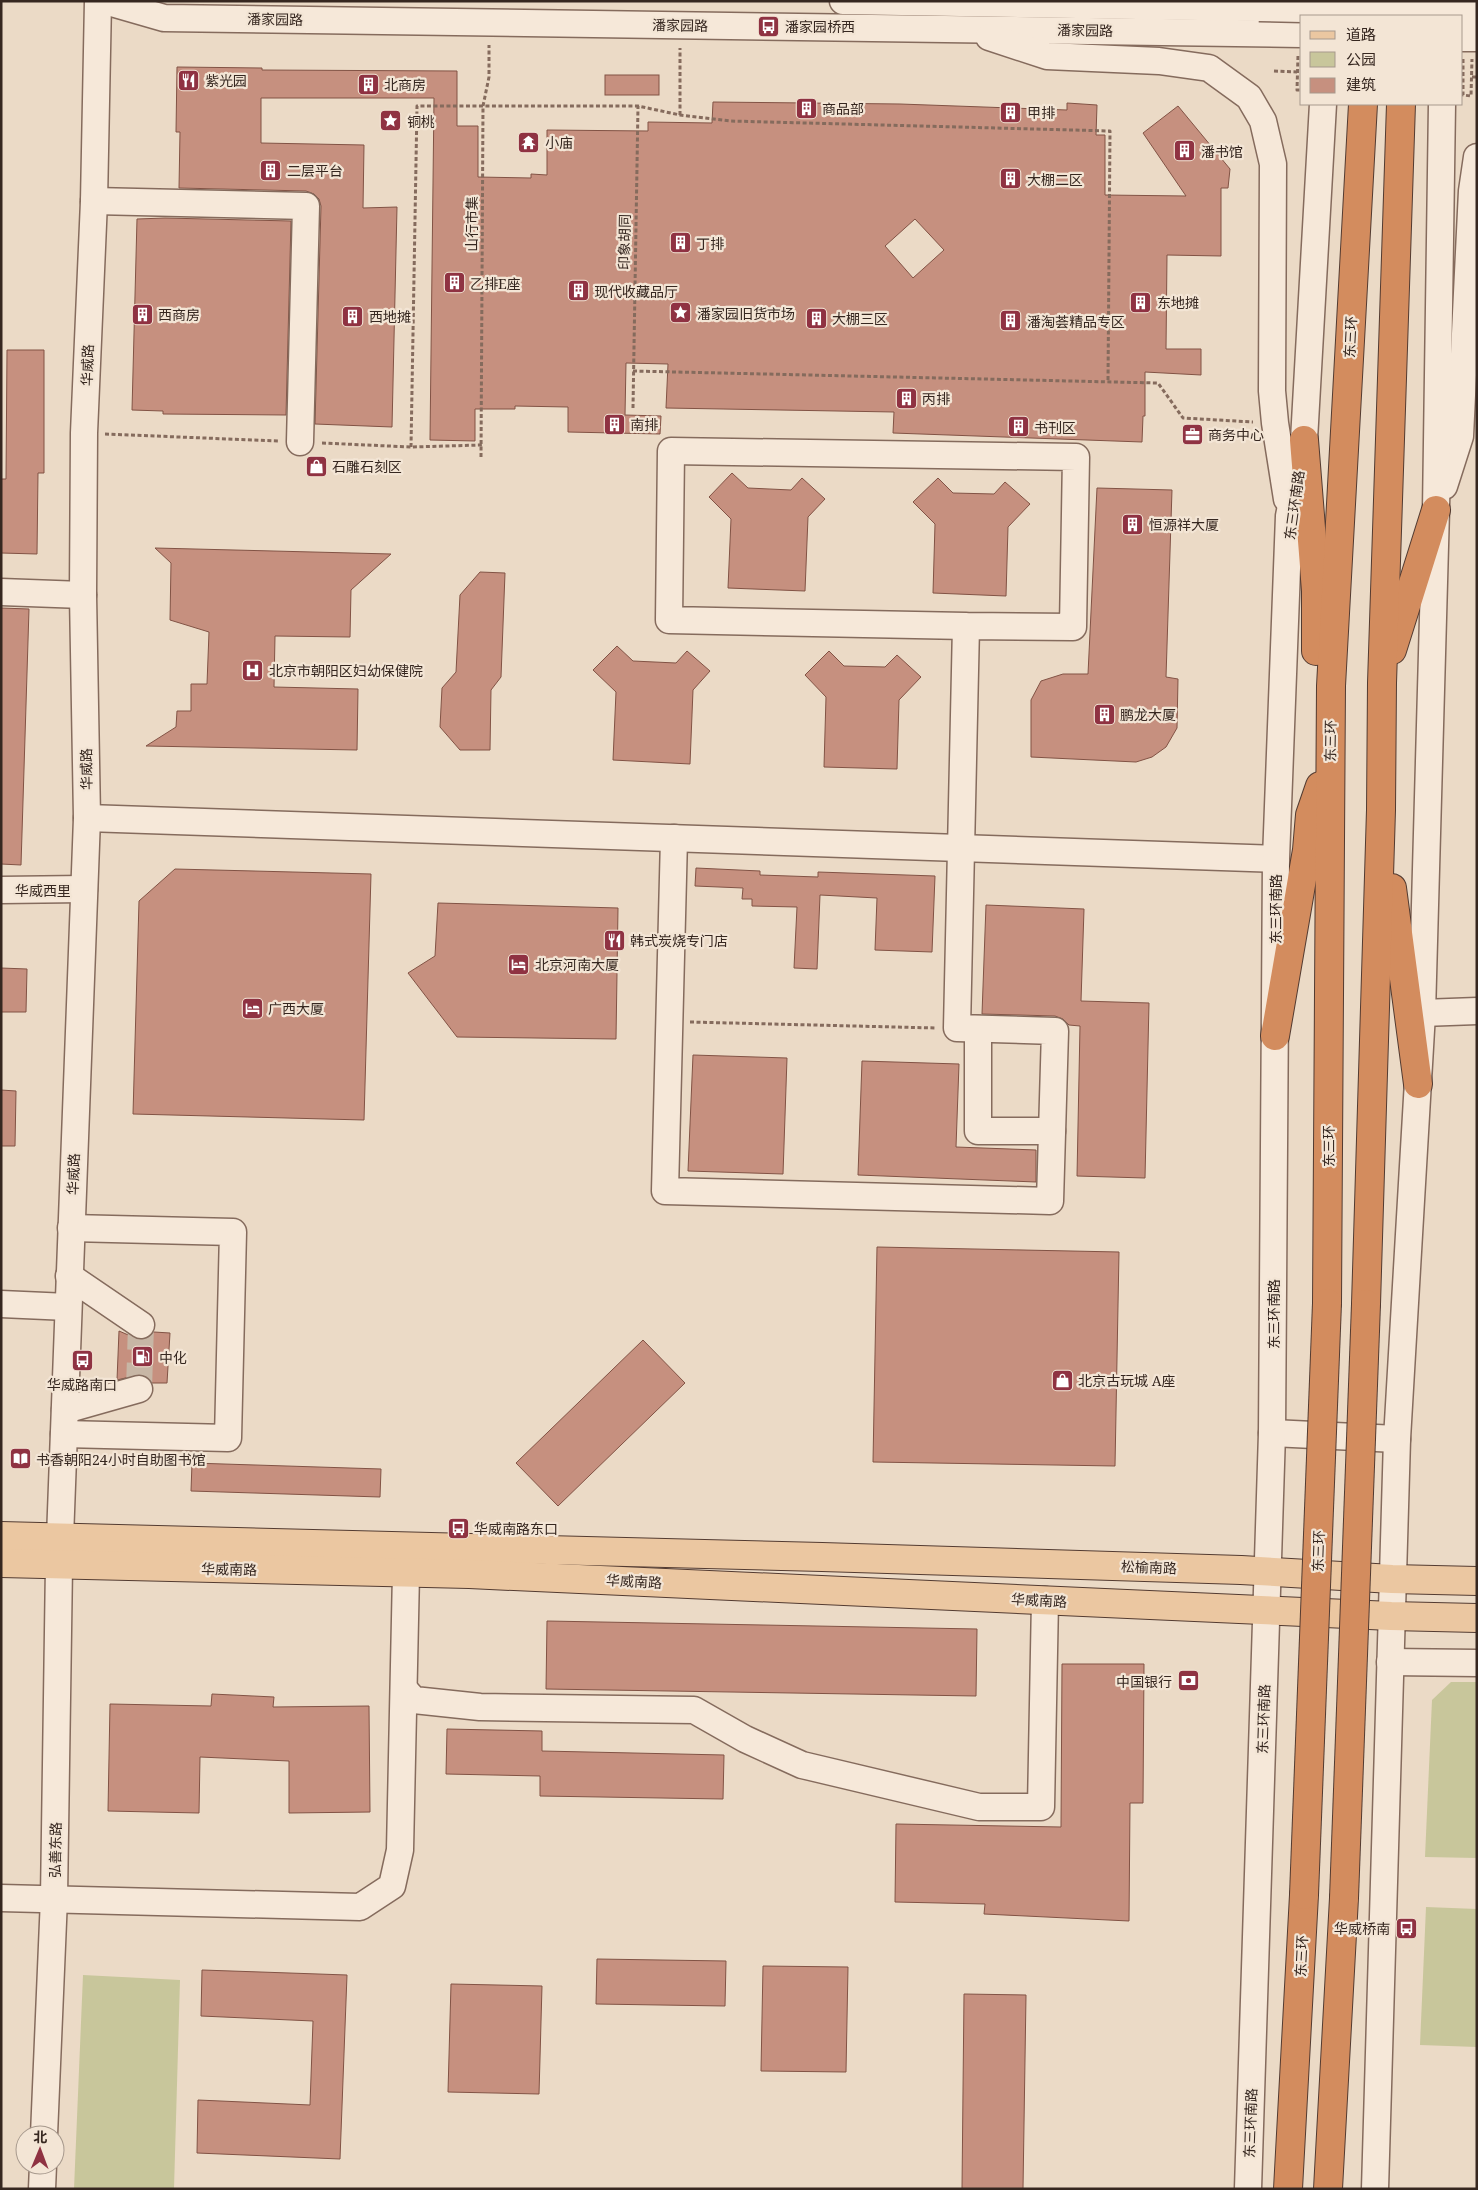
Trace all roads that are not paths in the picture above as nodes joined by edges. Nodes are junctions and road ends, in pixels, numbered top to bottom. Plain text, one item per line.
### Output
1 (98, 1) edge
2 (105, 1) edge
3 (843, 1) edge
4 (1326, 1) edge
5 (1368, 1) edge
6 (1404, 1) edge
7 (1443, 1) edge
8 (948, 2) edge
9 (1477, 13) edge
10 (1325, 15) edge
11 (1367, 15) edge
12 (1404, 15) edge
13 (1422, 15) edge
14 (1443, 15) edge
15 (1300, 19) edge
16 (1258, 21) junction
17 (962, 29) junction
18 (1300, 42) edge
19 (1323, 105) edge
20 (1363, 105) edge
21 (1401, 105) edge
22 (1452, 105) edge
23 (1477, 157) edge
24 (94, 201) junction
25 (1304, 440) junction
26 (300, 442) dead end
27 (1436, 510) junction
28 (1289, 516) junction
29 (1, 592) edge
30 (83, 595) junction
31 (966, 626) junction
32 (1382, 682) junction
33 (1331, 686) junction
34 (1329, 756) junction
35 (1381, 810) junction
36 (86, 818) junction
37 (674, 838) junction
38 (962, 848) junction
39 (1276, 858) junction
40 (1, 890) edge
41 (84, 890) junction
42 (1477, 1011) edge
43 (1422, 1013) junction
44 (968, 1029) junction
45 (1275, 1036) junction
46 (1418, 1084) junction
47 (1052, 1131) junction
48 (71, 1228) junction
49 (69, 1276) junction
50 (1, 1304) edge
51 (68, 1307) junction
52 (141, 1325) dead end
53 (140, 1389) dead end
54 (65, 1422) junction
55 (1272, 1433) junction
56 (1397, 1438) junction
57 (1, 1536) edge
58 (60, 1538) junction
59 (822, 1557) joint
60 (1, 1563) edge
61 (60, 1565) junction
62 (1268, 1572) junction
63 (406, 1573) junction
64 (1392, 1579) junction
65 (1477, 1581) edge
66 (1045, 1600) junction
67 (1266, 1610) junction
68 (1391, 1616) junction
69 (1477, 1618) edge
70 (1390, 1662) junction
71 (1477, 1663) edge
72 (404, 1690) junction
73 (1, 1898) edge
74 (54, 1898) junction
75 (44, 2125) edge
76 (43, 2175) edge
77 (42, 2189) edge
78 (1248, 2189) edge
79 (1288, 2189) edge
80 (1328, 2189) edge
81 (1375, 2189) edge

1 - 24 street, 华威路
2 - 17 street, 潘家园路
3 - 8 street, 潘家园路
4 - 10 street
5 - 11 highway
6 - 12 highway
7 - 14 street
8 - 16 street, 潘家园路
9 - 13 street, 潘家园路, bridge
15 - 16 street, 潘家园路, bridge
16 - 17 street, 潘家园路
16 - 18 street
17 - 28 street
19 - 25 street, 东三环南路
20 - 33 highway, 东三环
21 - 32 highway
22 - 27 street
23 - 27 street
24 - 26 street
24 - 30 street, 华威路
25 - 28 street, 东三环南路
25 - 33 highway
27 - 32 highway
27 - 43 street
28 - 39 street, 东三环南路
29 - 30 street
30 - 36 street, 华威路
31 - 31 street
31 - 38 street
32 - 35 highway
33 - 34 highway, 东三环
34 - 45 highway
34 - 79 highway, 东三环, bridge
35 - 46 highway
35 - 80 highway, bridge
36 - 37 street
36 - 41 street, 华威路
37 - 38 street
37 - 47 street
38 - 39 street
38 - 44 street
39 - 45 street, 东三环南路
40 - 41 street, 华威西里
41 - 48 street, 华威路
42 - 43 street
43 - 46 street
44 - 47 street
44 - 47 street
45 - 55 street, 东三环南路
46 - 56 street
48 - 49 street, 华威路
48 - 54 street
49 - 51 street, 华威路
49 - 52 street
50 - 51 street
51 - 54 street, 华威路
53 - 54 street
54 - 58 street, 华威路
55 - 56 street
55 - 62 street, 东三环南路
56 - 64 street
57 - 58 main road, 华威南路
58 - 59 main road, 华威南路
58 - 61 street, 弘善东路
59 - 62 main road, 松榆南路
60 - 61 main road, 华威南路
61 - 63 main road, 华威南路
61 - 74 street, 弘善东路
62 - 64 main road, 松榆南路
62 - 67 street, 东三环南路
63 - 66 main road, 华威南路
63 - 72 street
64 - 65 main road, 松榆南路
64 - 68 street
66 - 67 main road, 华威南路
66 - 72 street
67 - 68 main road, 华威南路
67 - 78 street, 东三环南路
68 - 69 main road
68 - 70 street
70 - 71 street
70 - 81 street
72 - 74 street
73 - 74 street
74 - 75 street, 弘善东路
76 - 77 street

